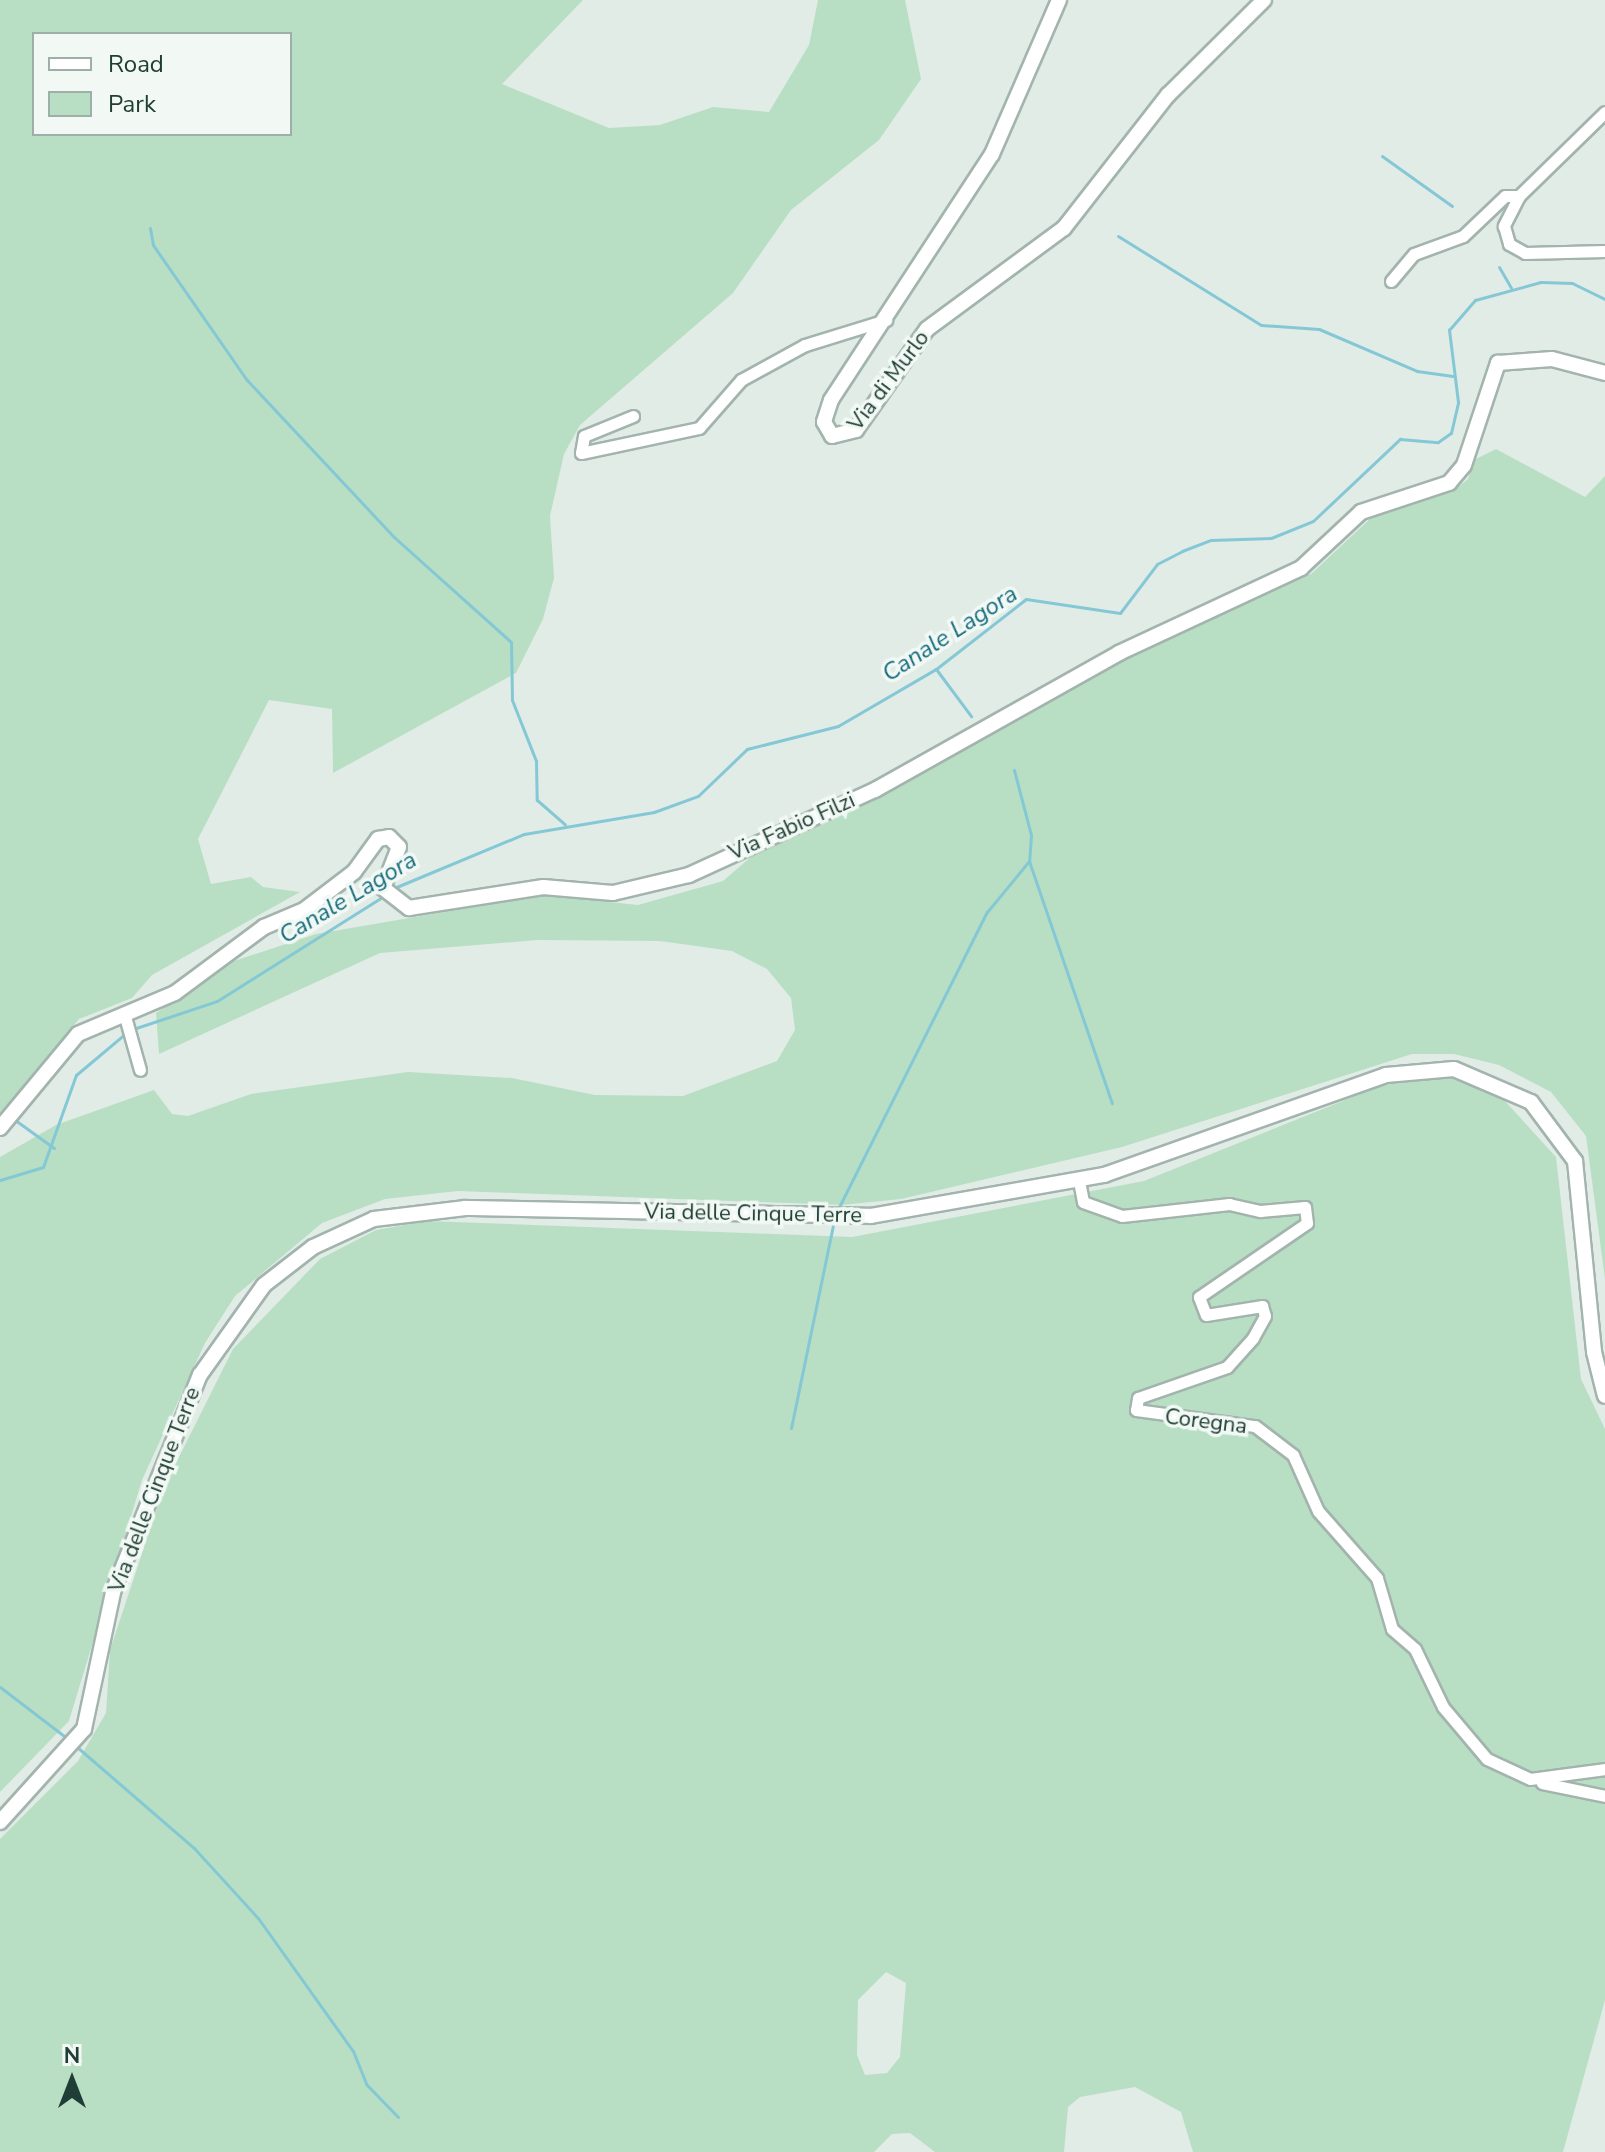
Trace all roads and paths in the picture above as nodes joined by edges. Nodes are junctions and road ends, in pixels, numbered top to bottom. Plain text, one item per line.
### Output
1 (1059, 0) edge
2 (1264, 0) edge
3 (1605, 112) edge
4 (1519, 196) junction
5 (1605, 251) edge
6 (1391, 281) dead end
7 (890, 318) junction
8 (1605, 373) edge
9 (633, 416) dead end
10 (126, 1019) junction
11 (140, 1070) dead end
12 (0, 1128) edge
13 (1079, 1181) junction
14 (1605, 1396) edge
15 (1605, 1769) edge
16 (1530, 1779) junction
17 (1605, 1796) edge
18 (0, 1822) edge

1 - 7 street, Via di Murlo
2 - 7 street, Via di Murlo
3 - 4 street
4 - 5 street
4 - 6 street
7 - 9 street
8 - 10 street, Via Fabio Filzi
10 - 11 street
10 - 12 street, Via Fabio Filzi
13 - 14 street, Via delle Cinque Terre
13 - 16 street, Coregna
13 - 18 street, Via delle Cinque Terre
15 - 16 street
16 - 17 street

